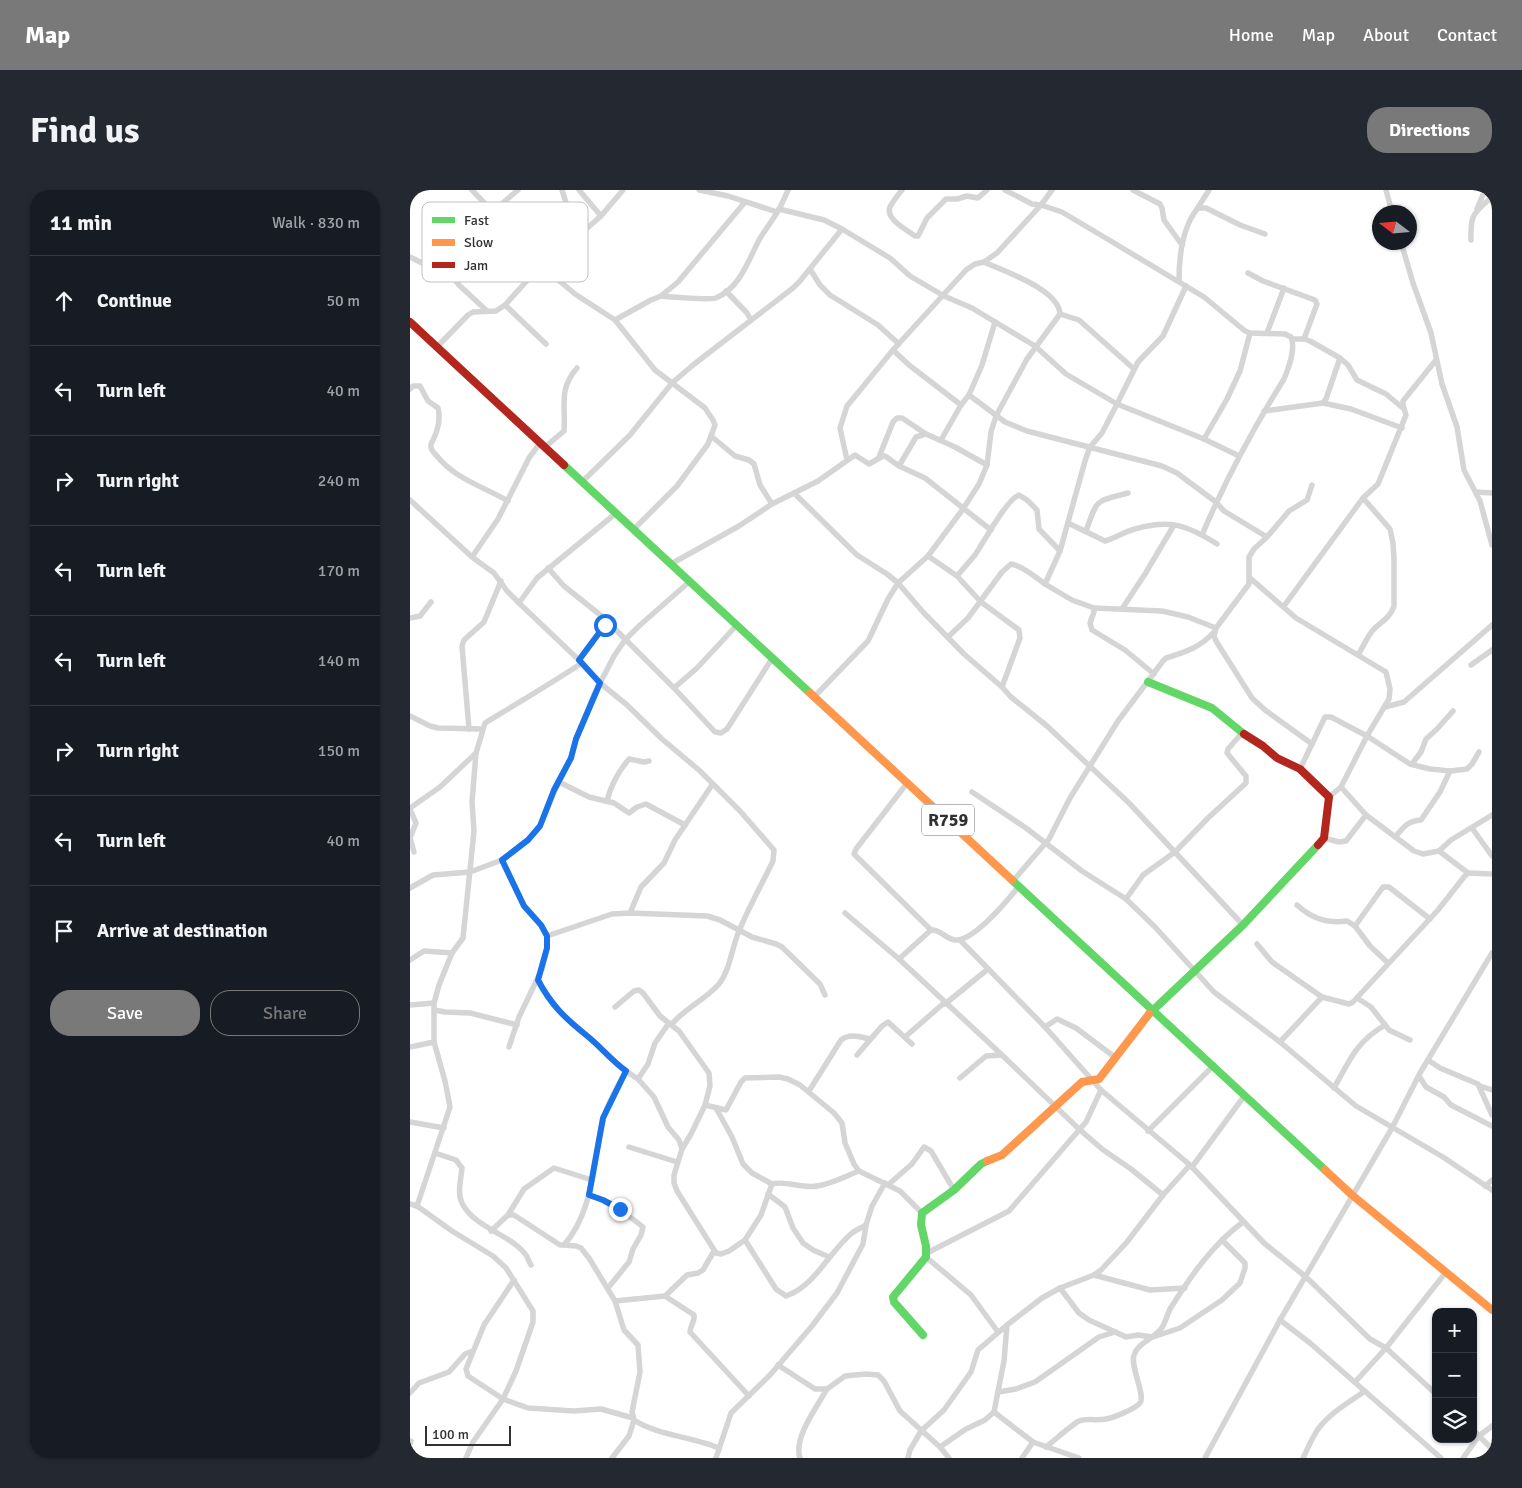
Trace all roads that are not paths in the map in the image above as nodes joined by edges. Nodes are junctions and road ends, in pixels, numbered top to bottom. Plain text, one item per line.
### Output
1 (472, 190) edge
2 (518, 190) edge
3 (562, 190) edge
4 (579, 190) edge
5 (623, 190) edge
6 (699, 190) edge
7 (788, 190) edge
8 (902, 190) edge
9 (987, 190) edge
10 (1005, 190) edge
11 (1052, 190) edge
12 (1134, 190) edge
13 (1209, 190) edge
14 (1386, 190) edge
15 (1485, 190) edge
16 (727, 193) edge
17 (1492, 196) edge
18 (483, 202) edge
19 (504, 202) edge
20 (566, 202) edge
21 (745, 202) junction
22 (1042, 205) junction
23 (1390, 205) edge
24 (778, 210) junction
25 (1477, 211) junction
26 (1195, 212) junction
27 (601, 216) junction
28 (588, 227) edge
29 (842, 229) junction
30 (1265, 234) dead end
31 (1471, 240) dead end
32 (1182, 245) junction
33 (1404, 250) edge
34 (410, 256) edge
35 (422, 262) edge
36 (984, 262) junction
37 (810, 269) junction
38 (1248, 273) dead end
39 (1179, 281) junction
40 (457, 282) edge
41 (526, 282) edge
42 (561, 282) edge
43 (1186, 286) junction
44 (1284, 288) junction
45 (726, 292) junction
46 (662, 296) junction
47 (944, 296) junction
48 (505, 305) junction
49 (487, 311) junction
50 (1060, 314) junction
51 (615, 320) junction
52 (751, 320) junction
53 (410, 322) edge
54 (995, 322) junction
55 (1250, 333) junction
56 (1267, 333) junction
57 (1293, 339) junction
58 (1304, 339) junction
59 (546, 344) dead end
60 (899, 344) junction
61 (1035, 346) junction
62 (436, 347) junction
63 (893, 350) junction
64 (1340, 358) junction
65 (1436, 360) junction
66 (578, 368) dead end
67 (1134, 369) junction
68 (672, 383) junction
69 (410, 389) edge
70 (969, 395) junction
71 (1323, 403) junction
72 (1117, 404) junction
73 (961, 405) junction
74 (1404, 409) junction
75 (1264, 411) junction
76 (996, 416) junction
77 (1402, 428) junction
78 (926, 434) junction
79 (711, 436) junction
80 (1204, 439) junction
81 (940, 440) junction
82 (543, 445) junction
83 (1090, 447) junction
84 (1239, 456) junction
85 (879, 457) junction
86 (846, 460) junction
87 (987, 465) junction
88 (899, 466) junction
89 (582, 482) junction
90 (1312, 485) dead end
91 (1476, 492) junction
92 (794, 493) junction
93 (1128, 493) dead end
94 (1492, 493) edge
95 (1363, 498) junction
96 (410, 500) edge
97 (508, 501) junction
98 (1216, 502) junction
99 (772, 504) junction
100 (964, 509) junction
101 (615, 514) junction
102 (1068, 523) junction
103 (1174, 524) junction
104 (634, 529) junction
105 (991, 530) junction
106 (1086, 531) junction
107 (1202, 535) junction
108 (1268, 537) junction
109 (1216, 544) dead end
110 (1492, 546) edge
111 (1060, 551) junction
112 (928, 556) junction
113 (472, 557) junction
114 (671, 564) junction
115 (548, 568) junction
116 (957, 576) junction
117 (1250, 578) junction
118 (501, 582) junction
119 (689, 582) junction
120 (898, 583) junction
121 (1045, 584) junction
122 (431, 602) dead end
123 (981, 602) junction
124 (518, 603) junction
125 (1284, 606) junction
126 (1094, 608) junction
127 (1122, 609) junction
128 (410, 618) edge
129 (604, 618) junction
130 (737, 625) junction
131 (1492, 625) edge
132 (1216, 630) junction
133 (948, 637) junction
134 (625, 640) junction
135 (1492, 650) edge
136 (1358, 655) junction
137 (773, 657) junction
138 (580, 662) junction
139 (1471, 665) dead end
140 (1154, 674) junction
141 (1148, 682) junction
142 (600, 683) junction
143 (1002, 687) junction
144 (674, 688) junction
145 (815, 696) junction
146 (1385, 707) junction
147 (1452, 711) dead end
148 (410, 716) edge
149 (469, 729) junction
150 (482, 729) junction
151 (1242, 733) junction
152 (1367, 736) junction
153 (1312, 744) junction
154 (1479, 752) dead end
155 (476, 753) junction
156 (649, 761) dead end
157 (1412, 764) junction
158 (1091, 766) junction
159 (1300, 769) junction
160 (1450, 771) junction
161 (559, 782) junction
162 (908, 782) junction
163 (712, 785) junction
164 (1341, 787) junction
165 (972, 792) dead end
166 (1330, 797) junction
167 (607, 801) junction
168 (410, 808) edge
169 (1492, 815) edge
170 (1366, 816) junction
171 (685, 824) junction
172 (1472, 828) junction
173 (1395, 837) junction
174 (1324, 838) junction
175 (1045, 844) junction
176 (1439, 851) junction
177 (414, 852) dead end
178 (1175, 852) junction
179 (1492, 856) edge
180 (502, 860) junction
181 (470, 872) junction
182 (1468, 873) junction
183 (1492, 874) edge
184 (1016, 884) junction
185 (410, 888) edge
186 (1126, 899) junction
187 (1297, 904) dead end
188 (630, 913) junction
189 (845, 913) dead end
190 (1430, 919) junction
191 (1243, 925) junction
192 (1355, 926) junction
193 (931, 930) junction
194 (739, 931) junction
195 (547, 936) junction
196 (960, 940) junction
197 (1258, 944) dead end
198 (452, 953) junction
199 (1492, 953) edge
200 (898, 959) junction
201 (410, 960) edge
202 (1388, 963) junction
203 (988, 969) junction
204 (1196, 970) junction
205 (538, 980) junction
206 (825, 995) dead end
207 (1322, 997) junction
208 (1357, 998) junction
209 (434, 1003) junction
210 (945, 1003) junction
211 (410, 1005) edge
212 (615, 1007) dead end
213 (434, 1010) junction
214 (1153, 1010) junction
215 (671, 1023) junction
216 (517, 1025) junction
217 (1385, 1025) junction
218 (1045, 1027) junction
219 (905, 1037) junction
220 (870, 1039) junction
221 (1410, 1040) dead end
222 (434, 1042) junction
223 (1280, 1042) junction
224 (912, 1044) dead end
225 (410, 1047) edge
226 (509, 1047) dead end
227 (857, 1055) dead end
228 (1002, 1055) junction
229 (1116, 1058) junction
230 (1428, 1060) junction
231 (1214, 1066) junction
232 (626, 1071) junction
233 (1419, 1076) junction
234 (960, 1078) dead end
235 (638, 1079) junction
236 (1091, 1081) junction
237 (1480, 1086) junction
238 (1334, 1088) junction
239 (1101, 1090) junction
240 (1492, 1090) edge
241 (810, 1091) junction
242 (1245, 1095) junction
243 (705, 1105) junction
244 (1055, 1105) junction
245 (716, 1108) junction
246 (1492, 1115) edge
247 (410, 1122) edge
248 (1492, 1126) edge
249 (444, 1128) junction
250 (1392, 1128) junction
251 (1079, 1129) junction
252 (1148, 1131) junction
253 (629, 1146) dead end
254 (682, 1149) junction
255 (435, 1153) junction
256 (677, 1162) junction
257 (1191, 1166) junction
258 (859, 1171) junction
259 (592, 1180) junction
260 (1492, 1180) edge
261 (772, 1184) junction
262 (887, 1184) junction
263 (1485, 1186) junction
264 (954, 1190) junction
265 (1492, 1190) edge
266 (768, 1194) junction
267 (589, 1195) junction
268 (1164, 1195) junction
269 (1352, 1195) junction
270 (410, 1204) edge
271 (417, 1206) junction
272 (922, 1213) junction
273 (508, 1215) junction
274 (1243, 1222) junction
275 (866, 1225) junction
276 (492, 1231) junction
277 (745, 1240) junction
278 (1222, 1240) junction
279 (564, 1245) junction
280 (714, 1251) junction
281 (927, 1255) junction
282 (830, 1257) junction
283 (531, 1265) dead end
284 (1446, 1272) junction
285 (1094, 1275) junction
286 (1306, 1277) junction
287 (514, 1280) junction
288 (608, 1288) junction
289 (1060, 1288) junction
290 (1185, 1288) junction
291 (666, 1296) junction
292 (615, 1301) junction
293 (1492, 1310) edge
294 (1280, 1320) junction
295 (1007, 1324) junction
296 (998, 1332) junction
297 (1115, 1332) junction
298 (923, 1335) dead end
299 (1153, 1336) junction
300 (1386, 1348) junction
301 (473, 1351) junction
302 (778, 1365) junction
303 (1355, 1382) junction
304 (826, 1389) junction
305 (1432, 1390) edge
306 (1365, 1391) junction
307 (998, 1392) junction
308 (410, 1393) edge
309 (749, 1396) junction
310 (502, 1400) junction
311 (994, 1412) junction
312 (633, 1419) junction
313 (1492, 1426) edge
314 (921, 1430) junction
315 (1479, 1436) junction
316 (1033, 1442) junction
317 (940, 1447) junction
318 (1046, 1447) junction
319 (719, 1448) junction
320 (1492, 1449) edge
321 (466, 1458) edge
322 (612, 1458) edge
323 (716, 1458) edge
324 (800, 1458) edge
325 (908, 1458) edge
326 (949, 1458) edge
327 (1022, 1458) edge
328 (1079, 1458) edge
329 (1205, 1458) edge
330 (1303, 1458) edge
331 (1441, 1458) edge
332 (1463, 1458) edge

1 - 18 street
2 - 19 street
3 - 20 street
4 - 27 street
5 - 27 street
6 - 16 street
7 - 24 street
8 - 9 street
10 - 22 street
11 - 22 street
12 - 32 street
13 - 26 street
14 - 23 street
15 - 25 street
16 - 21 street
17 - 25 street
21 - 24 street
21 - 46 street
22 - 36 street
22 - 39 street
24 - 29 street
24 - 45 street
25 - 31 street
26 - 30 street
26 - 32 street
27 - 28 street
29 - 37 street
29 - 47 street
32 - 39 street
33 - 65 street
34 - 35 street
36 - 47 street
36 - 50 street
37 - 52 street
37 - 60 street
38 - 44 street
39 - 43 street
40 - 49 street
41 - 48 street
42 - 51 street
43 - 55 street
43 - 67 street
44 - 56 street
44 - 58 street
45 - 46 street
45 - 52 street
46 - 51 street
47 - 54 street
47 - 60 street
48 - 49 street
48 - 59 street
49 - 62 street
50 - 61 street
50 - 67 street
51 - 68 street
52 - 68 street
53 - 62 main road, R759
54 - 61 street
54 - 70 street
55 - 56 street
55 - 80 street
56 - 57 street
57 - 58 street
57 - 75 street
58 - 64 street
60 - 63 street
61 - 72 street
61 - 76 street
62 - 82 main road, R759
63 - 73 street
63 - 86 street
64 - 71 street
64 - 74 street
65 - 74 street
65 - 91 street
66 - 82 street
67 - 72 street
68 - 79 street
68 - 89 street
69 - 97 street
70 - 73 street
70 - 76 street
71 - 75 street
71 - 77 street
72 - 80 street
72 - 83 street
73 - 81 street
74 - 77 street
75 - 84 street
76 - 83 street
76 - 87 street
77 - 95 street
78 - 81 street
78 - 85 street
78 - 88 street
79 - 99 street
79 - 104 street
80 - 84 street
81 - 87 street
82 - 89 main road, R759
82 - 97 street
83 - 98 street
83 - 102 street
84 - 98 street
85 - 86 street
85 - 88 street
86 - 92 street
87 - 100 street
88 - 100 street
89 - 101 main road, R759
90 - 108 street
91 - 94 street
91 - 110 street
92 - 99 street
92 - 120 street
93 - 106 street
95 - 125 street
95 - 136 street
96 - 113 street
97 - 113 street
98 - 107 street
98 - 108 street
99 - 114 street
100 - 105 street
100 - 112 street
101 - 104 main road, R759
101 - 115 street
102 - 106 street
102 - 111 street
103 - 106 street
103 - 107 street
103 - 127 street
104 - 114 main road, R759
105 - 111 street
105 - 116 street
107 - 109 street
108 - 117 street
111 - 121 street
112 - 116 street
112 - 120 street
113 - 118 street
114 - 119 main road, R759
115 - 124 street
115 - 129 street
116 - 123 street
117 - 125 street
117 - 132 street
118 - 124 street
118 - 149 street
119 - 130 main road, R759
119 - 134 street
120 - 133 street
120 - 145 street
121 - 123 street
121 - 126 street
122 - 128 street
123 - 133 street
123 - 143 street
124 - 138 street
125 - 136 street
126 - 127 street
126 - 140 street
127 - 132 street
129 - 134 street
129 - 138 street
130 - 137 main road, R759
130 - 144 street
131 - 146 street
132 - 140 street
132 - 153 street
133 - 143 street
134 - 142 street
134 - 144 street
135 - 139 street
136 - 146 street
137 - 144 street
137 - 145 main road, R759
138 - 142 street
138 - 150 street
140 - 141 street
141 - 151 main road
141 - 158 street
142 - 161 street
142 - 163 street
143 - 158 street
145 - 162 main road, R759
146 - 152 street
147 - 157 street
148 - 149 street
149 - 150 street
150 - 155 street
151 - 159 main road
151 - 178 street
152 - 153 street
152 - 157 street
152 - 164 street
153 - 159 street
154 - 160 street
155 - 168 street
155 - 181 street
156 - 167 street
157 - 160 street
158 - 175 street
158 - 178 street
159 - 166 main road
160 - 173 street
161 - 167 street
161 - 180 street
162 - 184 main road, R759
162 - 193 street
163 - 171 street
163 - 194 street
164 - 166 street
164 - 170 street
165 - 175 street
166 - 174 main road
167 - 171 street
168 - 177 street
169 - 172 street
170 - 173 street
170 - 174 street
171 - 188 street
172 - 176 street
172 - 179 street
173 - 176 street
174 - 191 main road
175 - 184 street
175 - 186 street
176 - 182 street
178 - 186 street
178 - 191 street
180 - 181 street
180 - 195 street
181 - 185 street
181 - 198 street
182 - 183 street
182 - 190 street
184 - 196 street
184 - 214 main road, R759
186 - 204 street
187 - 192 street
188 - 194 street
188 - 195 street
189 - 200 street
190 - 192 street
190 - 202 street
191 - 204 main road
192 - 202 street
193 - 196 street
193 - 200 street
194 - 206 street
194 - 215 street
195 - 205 street
196 - 203 street
197 - 207 street
198 - 201 street
198 - 209 street
199 - 230 street
200 - 210 street
202 - 208 street
203 - 210 street
203 - 218 street
204 - 214 main road
204 - 223 street
205 - 216 street
205 - 232 street
207 - 208 street
207 - 223 street
208 - 217 street
209 - 211 street
209 - 213 street
210 - 219 street
210 - 228 street
212 - 215 street
213 - 216 street
213 - 222 street
214 - 229 main road
214 - 231 main road, R759
215 - 235 street
215 - 243 street
216 - 226 street
217 - 221 street
217 - 238 street
218 - 229 street
218 - 236 street
219 - 220 street
219 - 224 street
220 - 227 street
220 - 241 street
222 - 225 street
222 - 249 street
223 - 238 street
228 - 234 street
228 - 244 street
229 - 236 main road
230 - 233 street
230 - 237 street
231 - 242 main road, R759
231 - 252 street
232 - 235 street
232 - 259 street
233 - 248 street
233 - 250 street
235 - 254 street
236 - 239 street
236 - 244 main road
237 - 240 street
237 - 246 street
238 - 250 street
239 - 251 street
239 - 252 street
241 - 245 street
241 - 258 street
242 - 257 street
242 - 269 main road, R759
243 - 245 street
243 - 254 street
244 - 251 street
244 - 264 main road
245 - 261 street
247 - 249 street
249 - 255 street
250 - 263 street
250 - 269 street
251 - 268 street
251 - 281 street
252 - 257 street
253 - 256 street
254 - 256 street
255 - 271 street
255 - 276 street
256 - 280 street
257 - 268 street
257 - 274 street
258 - 261 street
258 - 262 street
259 - 267 street
259 - 273 street
260 - 263 street
261 - 266 street
262 - 264 street
262 - 272 street
262 - 275 street
263 - 265 street
264 - 272 main road
266 - 277 street
266 - 282 street
267 - 279 street
267 - 288 street
268 - 285 street
269 - 284 main road, R759
269 - 286 street
270 - 271 street
271 - 287 street
272 - 281 main road
273 - 276 street
273 - 279 street
274 - 278 street
274 - 286 street
275 - 282 street
275 - 302 street
276 - 283 street
277 - 280 street
277 - 282 street
278 - 290 street
278 - 299 street
279 - 288 street
280 - 291 street
281 - 296 street
281 - 298 main road
284 - 293 main road, R759
284 - 300 street
285 - 289 street
285 - 290 street
286 - 294 street
286 - 300 street
287 - 301 street
287 - 310 street
288 - 292 street
289 - 295 street
289 - 297 street
290 - 299 street
291 - 292 street
291 - 309 street
292 - 312 street
294 - 303 street
294 - 329 street
295 - 296 street
295 - 307 street
296 - 314 street
297 - 299 street
297 - 307 street
299 - 318 street
300 - 303 street
300 - 305 street
301 - 308 street
301 - 310 street
302 - 304 street
302 - 309 street
303 - 306 street
304 - 314 street
304 - 324 street
306 - 330 street
306 - 331 street
307 - 311 street
309 - 319 street
310 - 312 street
310 - 321 street
311 - 316 street
311 - 317 street
312 - 319 street
312 - 322 street
313 - 315 street
314 - 317 street
314 - 325 street
315 - 320 street
315 - 332 street
316 - 318 street
316 - 327 street
317 - 326 street
318 - 328 street
319 - 323 street

